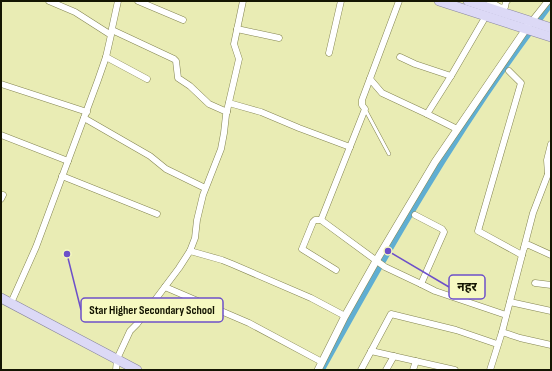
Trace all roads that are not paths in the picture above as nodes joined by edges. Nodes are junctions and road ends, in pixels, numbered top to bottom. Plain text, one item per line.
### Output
1 (49, 1) edge
2 (138, 1) edge
3 (243, 1) edge
4 (341, 1) edge
5 (399, 1) edge
6 (439, 1) edge
7 (468, 1) edge
8 (489, 1) edge
9 (508, 1) edge
10 (548, 1) edge
11 (116, 2) edge
12 (486, 16) junction
13 (183, 20) dead end
14 (529, 25) junction
15 (551, 28) edge
16 (237, 29) junction
17 (111, 32) junction
18 (551, 37) edge
19 (279, 38) dead end
20 (329, 53) dead end
21 (106, 57) junction
22 (400, 57) dead end
23 (508, 71) dead end
24 (451, 76) junction
25 (146, 79) dead end
26 (370, 79) junction
27 (1, 84) edge
28 (229, 103) junction
29 (365, 110) junction
30 (227, 112) junction
31 (427, 114) junction
32 (86, 115) junction
33 (457, 129) junction
34 (1, 135) edge
35 (551, 144) edge
36 (350, 147) junction
37 (388, 154) dead end
38 (68, 160) junction
39 (550, 174) edge
40 (62, 176) junction
41 (205, 188) junction
42 (157, 214) dead end
43 (415, 214) dead end
44 (321, 220) junction
45 (524, 248) junction
46 (190, 251) junction
47 (522, 255) junction
48 (551, 255) edge
49 (376, 261) junction
50 (336, 270) dead end
51 (536, 283) dead end
52 (421, 284) junction
53 (551, 285) edge
54 (165, 287) junction
55 (1, 298) edge
56 (510, 302) junction
57 (12, 303) junction
58 (551, 311) edge
59 (506, 315) junction
60 (345, 316) junction
61 (502, 332) junction
62 (497, 344) junction
63 (551, 345) edge
64 (371, 350) junction
65 (394, 356) junction
66 (118, 359) junction
67 (416, 361) junction
68 (322, 362) junction
69 (116, 370) edge
70 (137, 370) edge
71 (318, 370) edge
72 (361, 370) edge
73 (386, 370) edge
74 (413, 370) edge
75 (455, 370) edge
76 (490, 370) edge

1 - 17 street
2 - 13 street
3 - 16 street
4 - 20 street
5 - 26 street
6 - 12 main road
7 - 14 main road
8 - 9 street
10 - 14 street
11 - 17 street
12 - 14 main road
12 - 24 street
14 - 15 main road
14 - 18 main road
14 - 33 street
16 - 19 street
16 - 28 street
17 - 21 street
17 - 30 street
21 - 25 street
21 - 32 street
22 - 24 street
23 - 47 street
24 - 31 street
26 - 29 street
26 - 31 street
27 - 32 street
28 - 30 street
28 - 36 street
29 - 36 street
29 - 37 lane
30 - 41 street
31 - 33 street
32 - 38 street
32 - 41 street
33 - 49 street
34 - 38 street
35 - 39 street
36 - 44 street
38 - 40 street
39 - 45 street
40 - 42 street
40 - 57 street
41 - 46 street
43 - 52 street
44 - 49 street
44 - 50 street
45 - 47 street
45 - 48 street
46 - 54 street
46 - 60 street
47 - 56 street
49 - 52 street
49 - 60 street
51 - 53 street
52 - 59 street
54 - 66 street
54 - 68 street
55 - 57 main road
56 - 58 street
56 - 59 street
57 - 66 main road
59 - 61 street
60 - 68 street
61 - 62 street
61 - 63 street
62 - 64 street
62 - 76 street
64 - 65 street
64 - 72 street
65 - 67 street
65 - 73 street
66 - 69 street
66 - 70 main road
67 - 74 street
67 - 75 street
68 - 71 street

